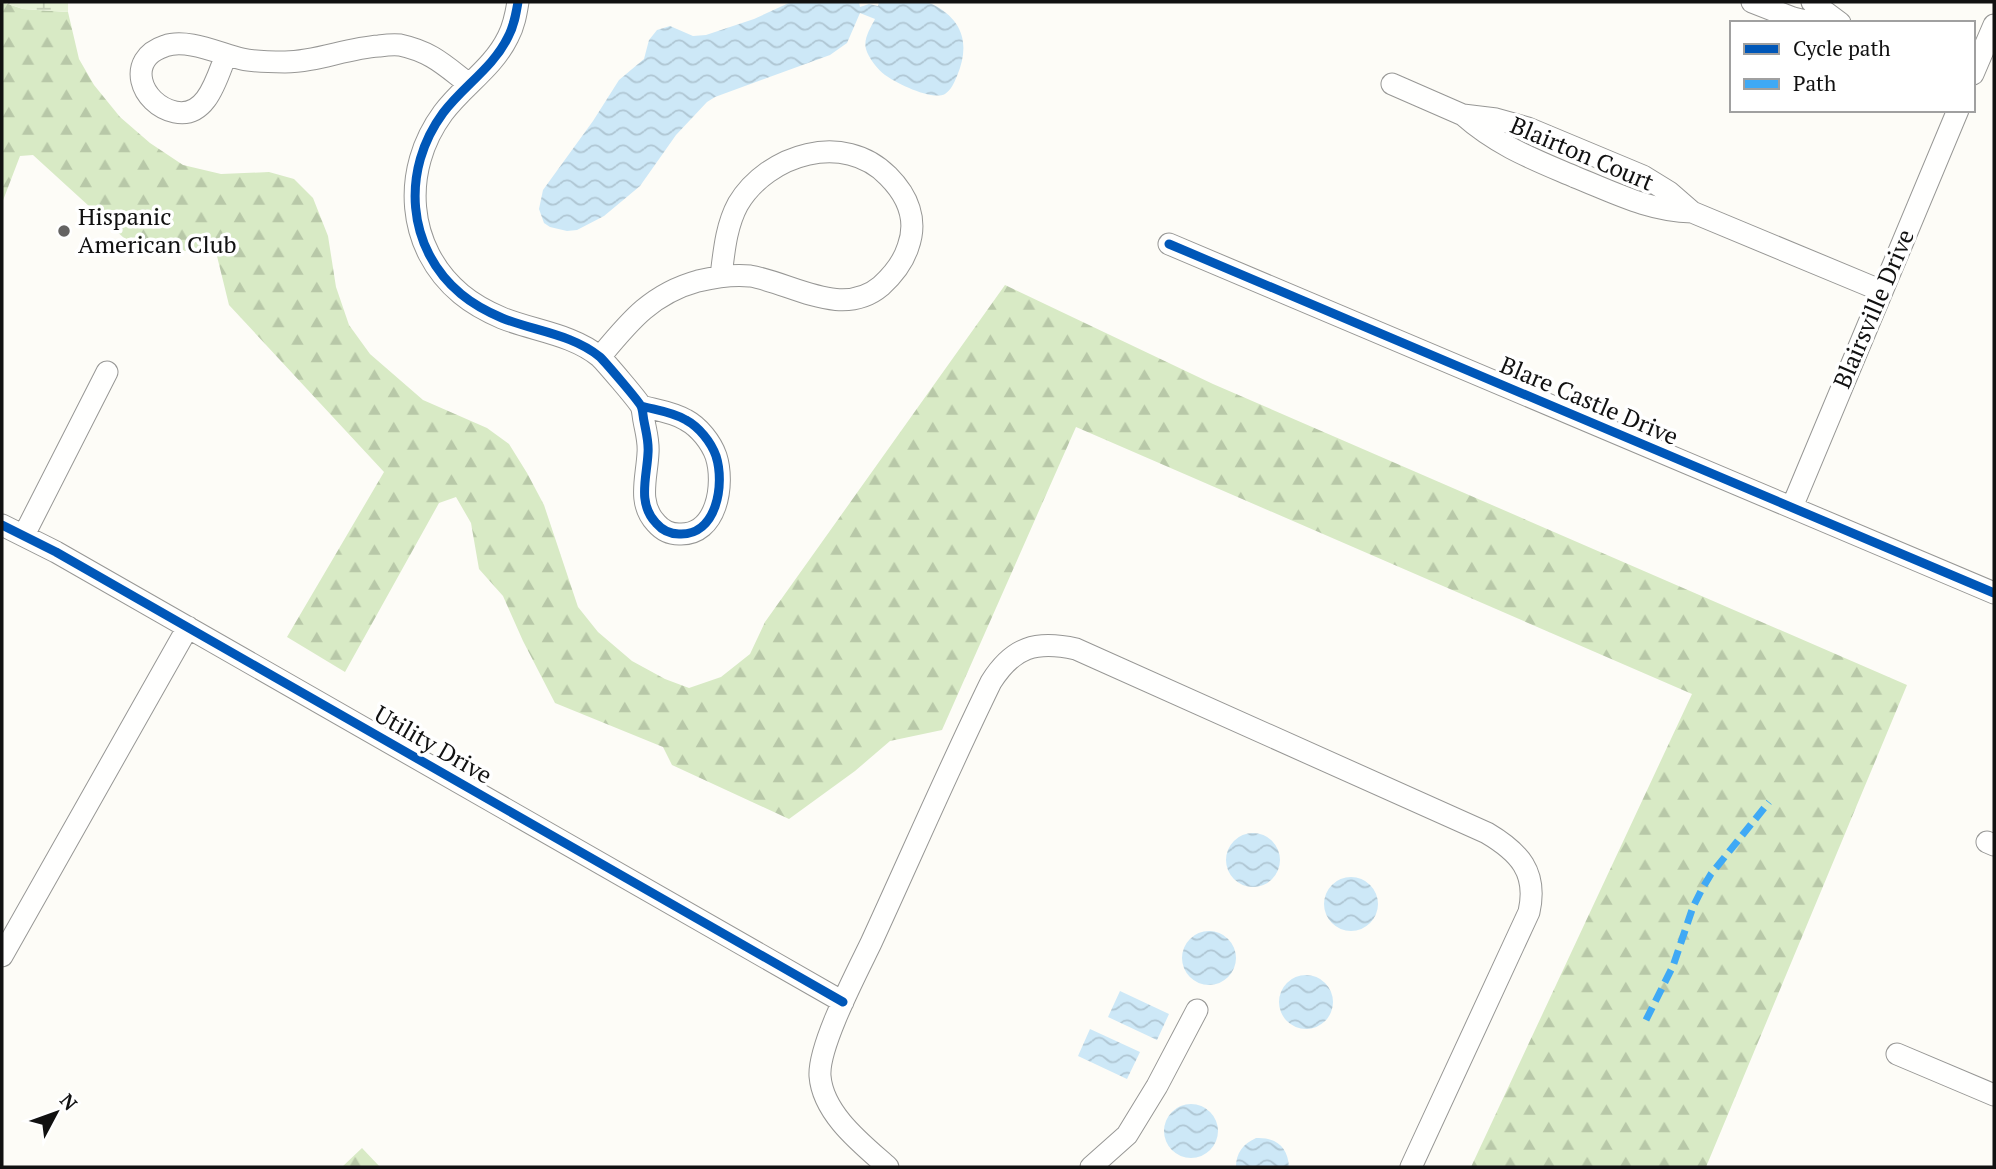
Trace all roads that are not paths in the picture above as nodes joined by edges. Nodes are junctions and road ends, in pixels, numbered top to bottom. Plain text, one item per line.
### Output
1 (518, 2) edge
2 (1752, 2) edge
3 (1812, 2) edge
4 (1805, 21) edge
5 (1837, 21) edge
6 (1994, 25) edge
7 (226, 54) dead end
8 (1975, 69) edge
9 (469, 83) junction
10 (1392, 84) dead end
11 (1957, 112) edge
12 (1169, 244) dead end
13 (721, 276) junction
14 (1882, 291) junction
15 (600, 358) junction
16 (107, 373) dead end
17 (641, 406) junction
18 (1791, 507) junction
19 (2, 525) edge
20 (24, 535) junction
21 (1994, 593) edge
22 (188, 627) junction
23 (2, 956) edge
24 (844, 1002) junction
25 (1196, 1010) dead end
26 (1897, 1054) dead end
27 (1994, 1095) edge
28 (888, 1167) edge
29 (1091, 1167) edge
30 (1411, 1167) edge

1 - 9 street
2 - 4 street
3 - 5 street
6 - 8 street
7 - 9 street
9 - 15 street
10 - 14 street, Blairton Court
11 - 14 street, Blairsville Drive
12 - 18 street, Blare Castle Drive
13 - 13 street
13 - 15 street
14 - 18 street, Blairsville Drive
15 - 17 street
16 - 20 street
17 - 17 street
18 - 21 street, Blare Castle Drive
19 - 20 street, Utility Drive
20 - 22 street, Utility Drive
22 - 23 street
22 - 24 street, Utility Drive
24 - 28 street
24 - 30 street
25 - 29 street
26 - 27 street

